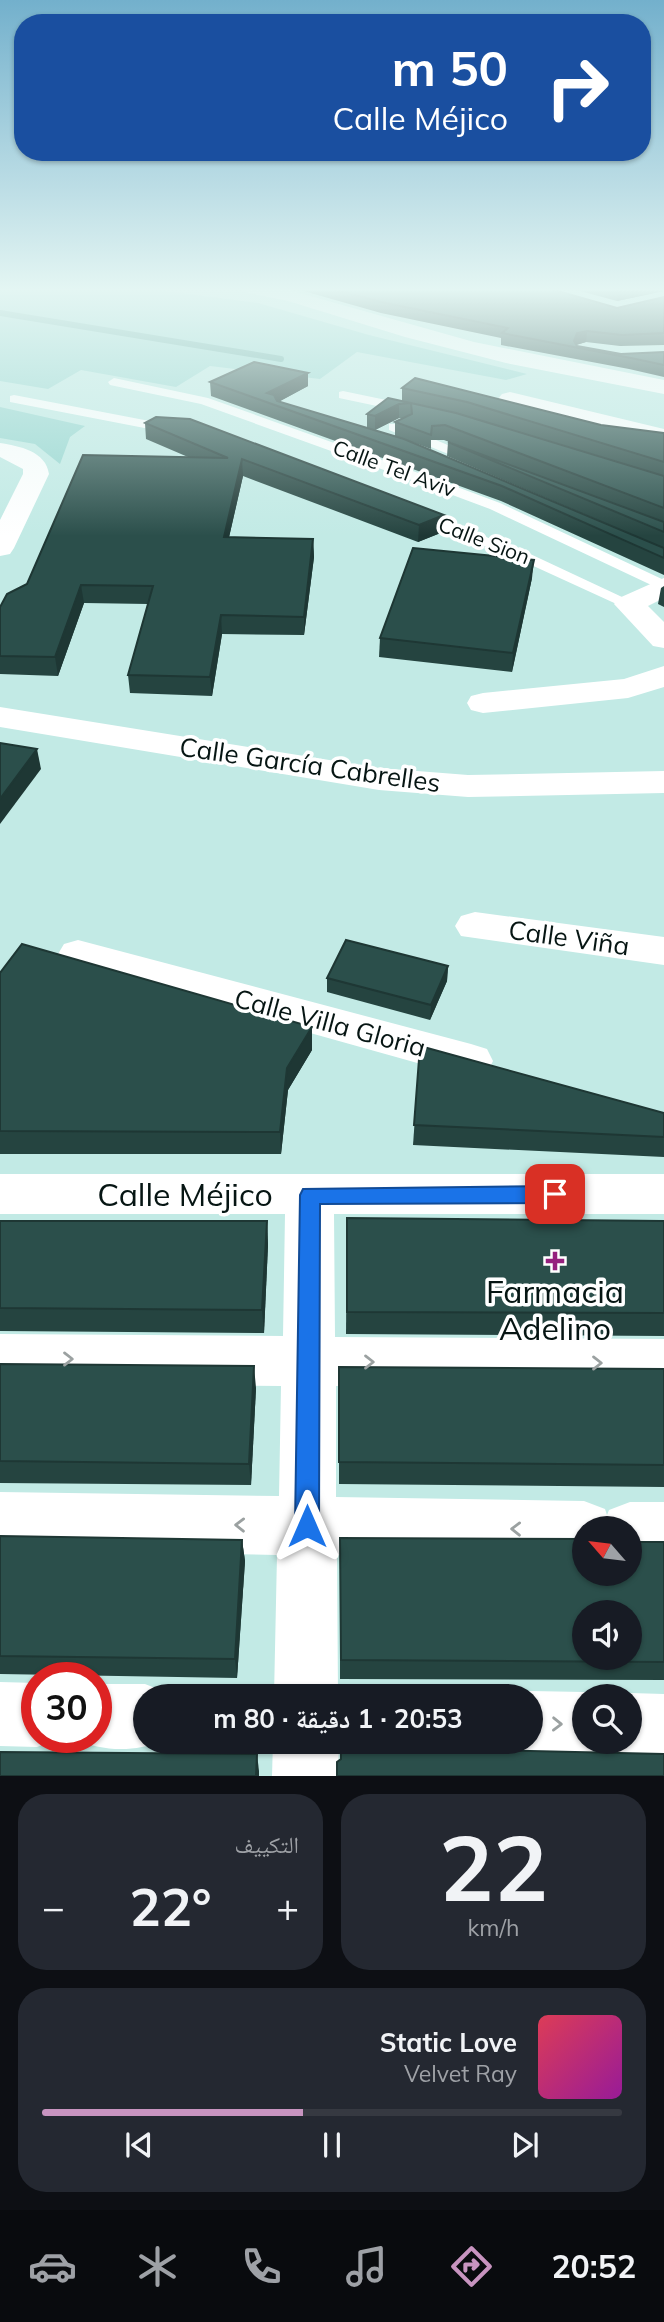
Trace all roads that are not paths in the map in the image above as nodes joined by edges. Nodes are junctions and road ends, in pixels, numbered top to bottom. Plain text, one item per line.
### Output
1 (571, 371) edge
2 (639, 371) edge
3 (580, 373) junction
4 (114, 382) dead end
5 (664, 387) edge
6 (343, 395) dead end
7 (14, 399) dead end
8 (510, 399) edge
9 (424, 413) edge
10 (194, 429) edge
11 (664, 436) edge
12 (0, 450) edge
13 (491, 466) edge
14 (472, 475) edge
15 (31, 488) junction
16 (0, 496) edge
17 (404, 510) edge
18 (8, 512) edge
19 (0, 548) edge
20 (664, 587) edge
21 (629, 604) junction
22 (664, 639) edge
23 (664, 676) edge
24 (483, 703) dead end
25 (0, 717) edge
26 (664, 782) edge
27 (475, 926) dead end
28 (664, 951) edge
29 (78, 954) dead end
30 (504, 1070) edge
31 (0, 1194) edge
32 (664, 1194) edge
33 (310, 1195) junction
34 (0, 1359) edge
35 (308, 1361) junction
36 (664, 1364) edge
37 (0, 1521) edge
38 (307, 1526) junction
39 (572, 1530) edge
40 (642, 1531) edge
41 (664, 1531) edge
42 (306, 1684) edge
43 (0, 1714) edge
44 (21, 1715) edge
45 (112, 1716) edge
46 (133, 1716) edge
47 (543, 1723) edge
48 (572, 1724) edge
49 (642, 1726) edge
50 (664, 1726) edge
51 (306, 1754) edge
52 (305, 1776) edge

1 - 3 street
2 - 3 street
3 - 5 street
4 - 20 lane, Calle Tel Aviv
6 - 9 lane
7 - 10 lane
8 - 11 street
12 - 15 street
13 - 14 lane
15 - 16 street
15 - 18 street
17 - 21 lane, Calle Sion
18 - 19 street
20 - 21 street
21 - 22 street
23 - 24 street
25 - 26 street, Calle García Cabrelles
27 - 28 street, Calle Viña
29 - 30 street, Calle Villa Gloria
31 - 33 street, Calle Méjico
32 - 33 street, Calle Méjico
33 - 35 street
34 -> 35 street
35 -> 36 street
35 - 38 street
38 -> 37 street
39 -> 38 street
38 - 42 street
40 - 41 street
43 - 44 street
45 - 46 street
47 -> 48 street
49 - 50 street
51 - 52 street

